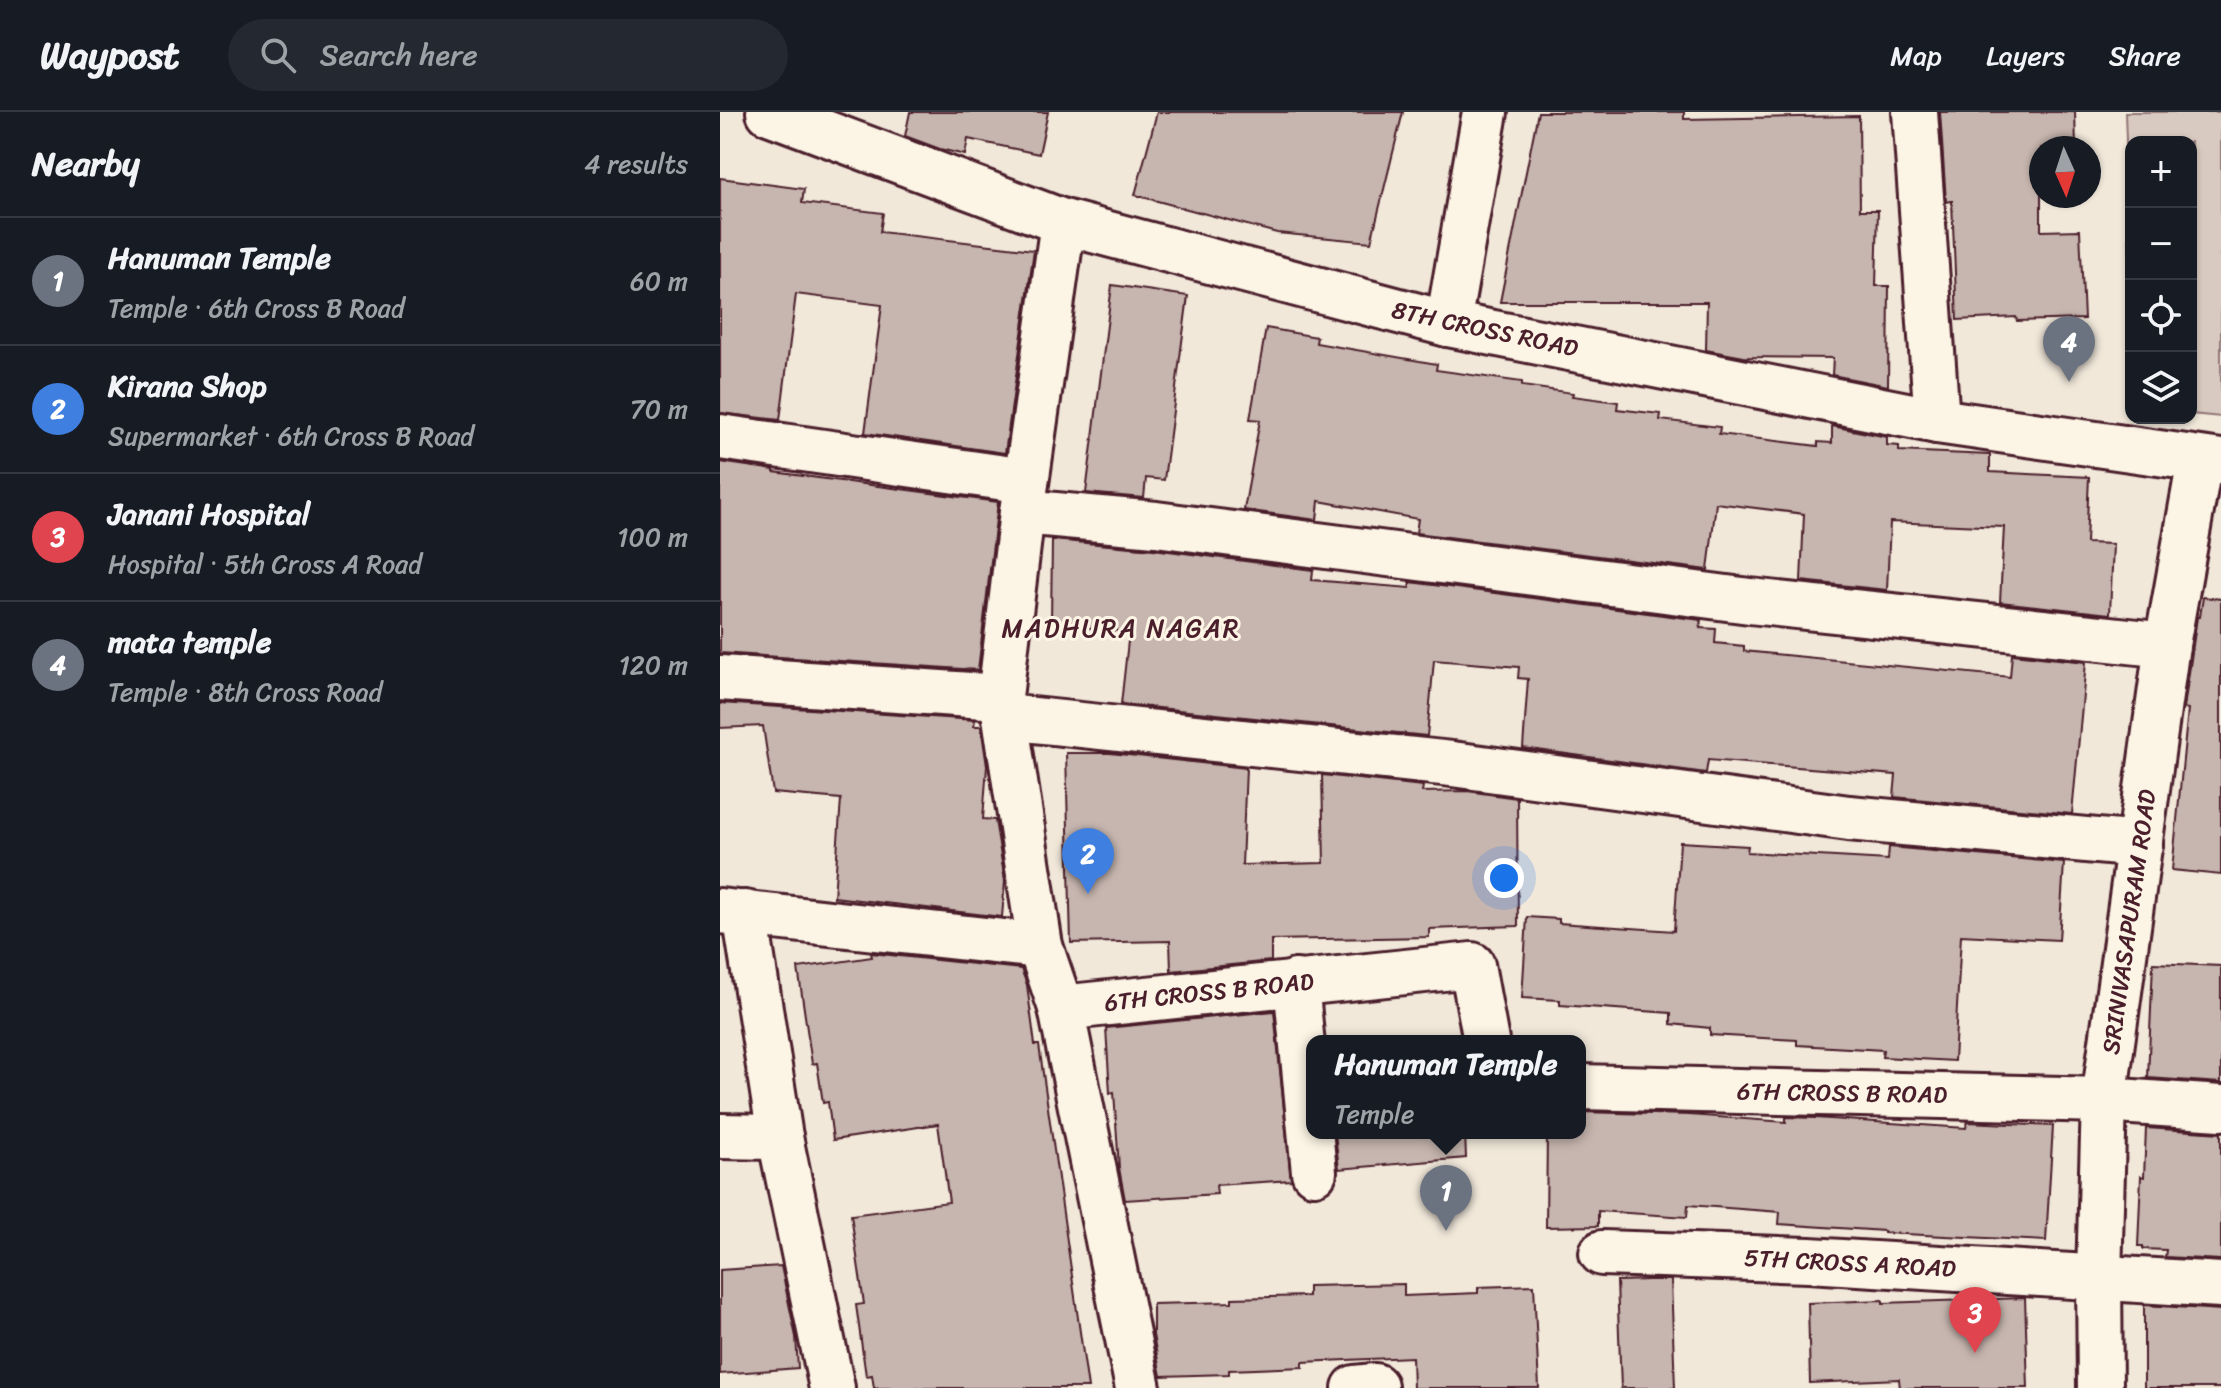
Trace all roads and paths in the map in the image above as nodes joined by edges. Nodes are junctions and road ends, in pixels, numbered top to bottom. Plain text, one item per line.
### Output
1 (769, 112) edge
2 (1485, 112) edge
3 (1915, 112) edge
4 (1063, 222) junction
5 (1448, 324) junction
6 (1937, 421) junction
7 (720, 437) edge
8 (2211, 461) edge
9 (1024, 497) junction
10 (2167, 645) junction
11 (720, 678) edge
12 (1002, 707) junction
13 (2140, 845) junction
14 (732, 912) edge
15 (1040, 946) junction
16 (1296, 982) junction
17 (1061, 1008) junction
18 (1485, 1035) edge
19 (1586, 1087) edge
20 (1306, 1088) edge
21 (2104, 1100) junction
22 (2221, 1108) edge
23 (720, 1136) edge
24 (780, 1137) junction
25 (1311, 1139) edge
26 (1314, 1172) dead end
27 (1602, 1253) dead end
28 (2099, 1277) junction
29 (2221, 1285) edge
30 (819, 1387) edge
31 (1138, 1388) edge
32 (2100, 1388) edge

1 - 4 street, 8TH CROSS ROAD
2 - 5 street
3 - 6 street
4 - 5 street, 8TH CROSS ROAD
4 - 9 street
5 - 6 street, 8TH CROSS ROAD
6 - 8 street, 8TH CROSS ROAD
7 - 9 street
8 - 10 street, SRINIVASAPURAM ROAD
9 - 10 street
9 - 12 street
10 - 13 street, SRINIVASAPURAM ROAD
11 - 12 street
12 - 13 street
12 - 15 street
13 - 21 street, SRINIVASAPURAM ROAD
14 - 15 street
14 - 24 street
15 - 17 street
16 - 17 street, 6TH CROSS B ROAD
16 - 18 street, 6TH CROSS B ROAD
16 - 20 street
17 - 31 street
19 - 21 street, 6TH CROSS B ROAD
21 - 22 street, 6TH CROSS B ROAD
21 - 28 street, SRINIVASAPURAM ROAD
23 - 24 street
24 - 30 street
25 - 26 street
27 - 28 street, 5TH CROSS A ROAD
28 - 29 street, 5TH CROSS A ROAD
28 - 32 street, SRINIVASAPURAM ROAD

